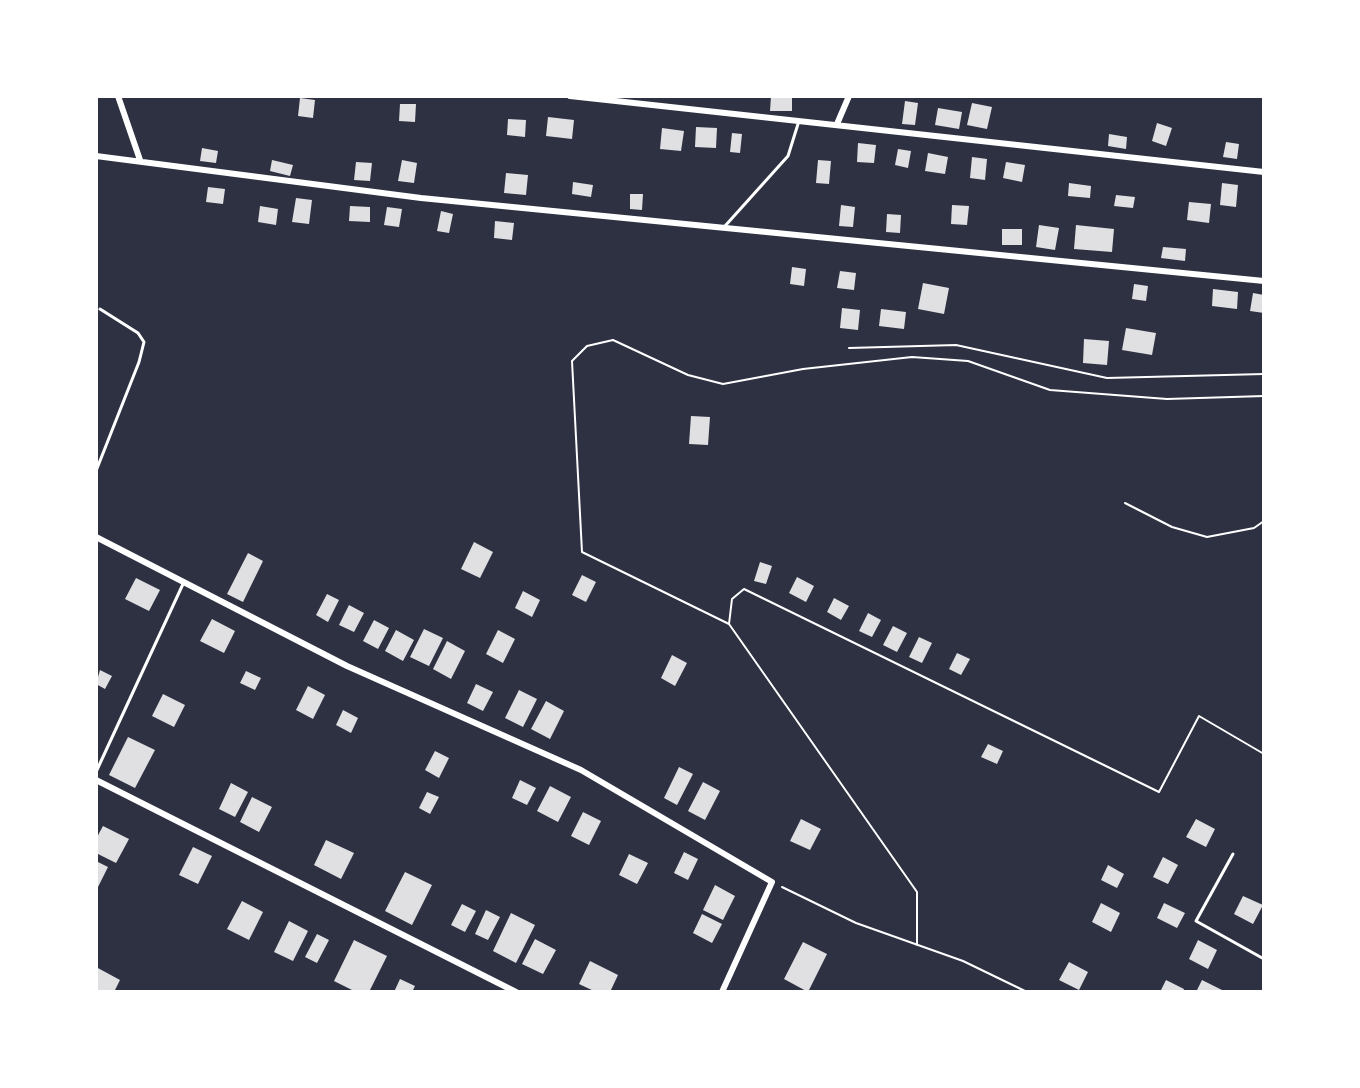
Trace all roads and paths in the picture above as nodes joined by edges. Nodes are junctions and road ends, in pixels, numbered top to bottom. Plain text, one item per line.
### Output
1 (118, 96) edge
2 (570, 96) edge
3 (849, 96) edge
4 (800, 120) junction
5 (837, 124) junction
6 (96, 156) edge
7 (140, 160) junction
8 (1264, 172) edge
9 (724, 226) junction
10 (1264, 281) edge
11 (100, 309) dead end
12 (849, 348) dead end
13 (1264, 374) edge
14 (1264, 396) edge
15 (96, 471) edge
16 (1125, 503) dead end
17 (1264, 521) edge
18 (96, 537) edge
19 (185, 581) junction
20 (729, 624) junction
21 (1264, 754) edge
22 (96, 772) edge
23 (96, 780) edge
24 (1233, 854) dead end
25 (772, 882) junction
26 (917, 945) junction
27 (1264, 959) edge
28 (516, 992) edge
29 (722, 992) edge
30 (1027, 992) edge

1 - 7 street
2 - 4 street
3 - 5 street
4 - 5 street
4 - 9 lane
5 - 8 street
6 - 7 street
7 - 9 street
9 - 10 street
11 - 15 lane
12 - 13 path
14 - 20 path
16 - 17 path
18 - 19 street
19 - 22 lane
19 - 25 street
20 - 21 path
20 - 26 path
23 - 28 street
24 - 27 lane
25 - 26 path
25 - 29 street
26 - 30 path

